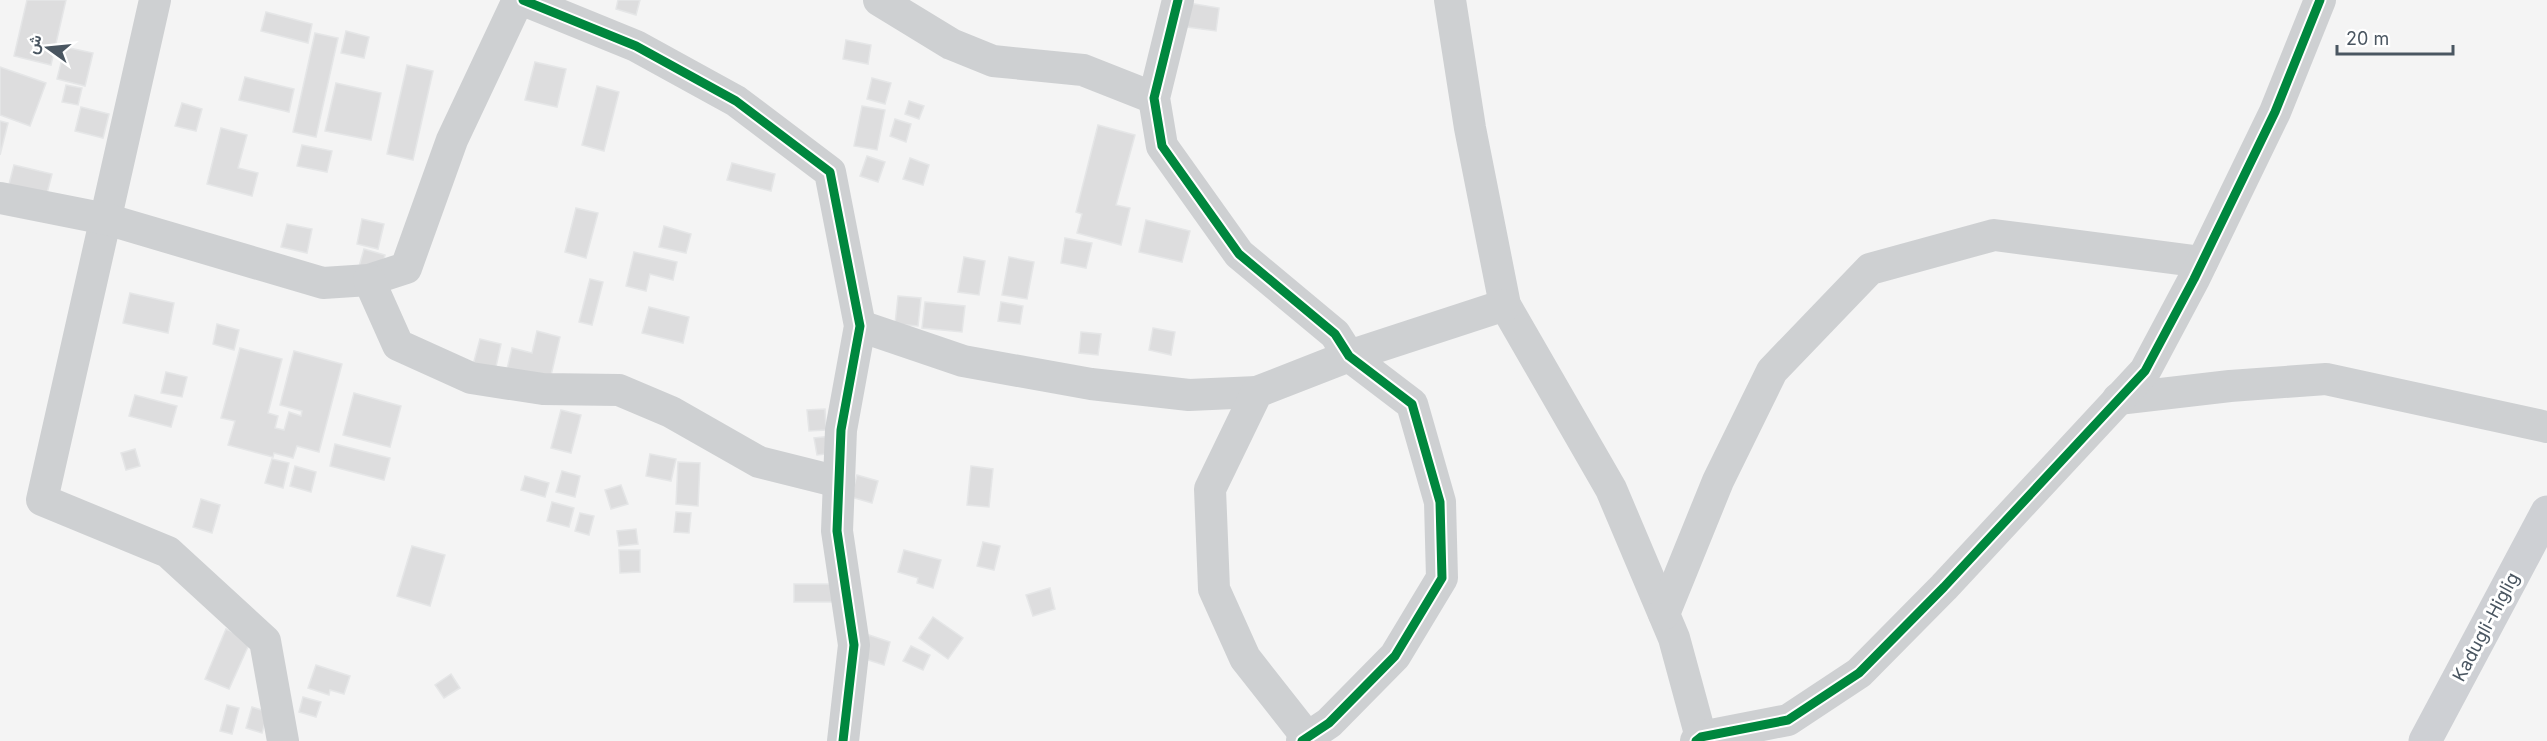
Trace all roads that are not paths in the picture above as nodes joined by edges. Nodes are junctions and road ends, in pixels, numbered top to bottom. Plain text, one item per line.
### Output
1 (155, 0) edge
2 (518, 0) edge
3 (523, 0) edge
4 (879, 0) edge
5 (1178, 0) edge
6 (1450, 0) edge
7 (2320, 0) edge
8 (1154, 98) junction
9 (0, 198) edge
10 (106, 219) junction
11 (2202, 262) junction
12 (369, 280) junction
13 (1505, 305) junction
14 (860, 327) junction
15 (1349, 356) junction
16 (1257, 392) junction
17 (2118, 399) junction
18 (2547, 427) edge
19 (839, 482) junction
20 (2547, 512) edge
21 (1664, 614) junction
22 (1305, 739) edge
23 (1700, 740) edge
24 (283, 741) edge
25 (843, 741) edge
26 (2425, 741) edge

1 - 10 street
2 - 12 street
3 - 14 street
4 - 8 street
5 - 8 street
6 - 13 street
7 - 11 street
8 - 15 street
9 - 10 street
10 - 12 street
10 - 24 street
11 - 17 street
11 - 21 street
12 - 19 street
13 - 15 street
13 - 21 street
14 - 16 street
14 - 19 street
15 - 16 street
15 - 22 street
16 - 22 street
17 - 18 street
17 - 23 street
19 - 25 street
20 - 26 street, Kadugli-Higlig
21 - 23 street

